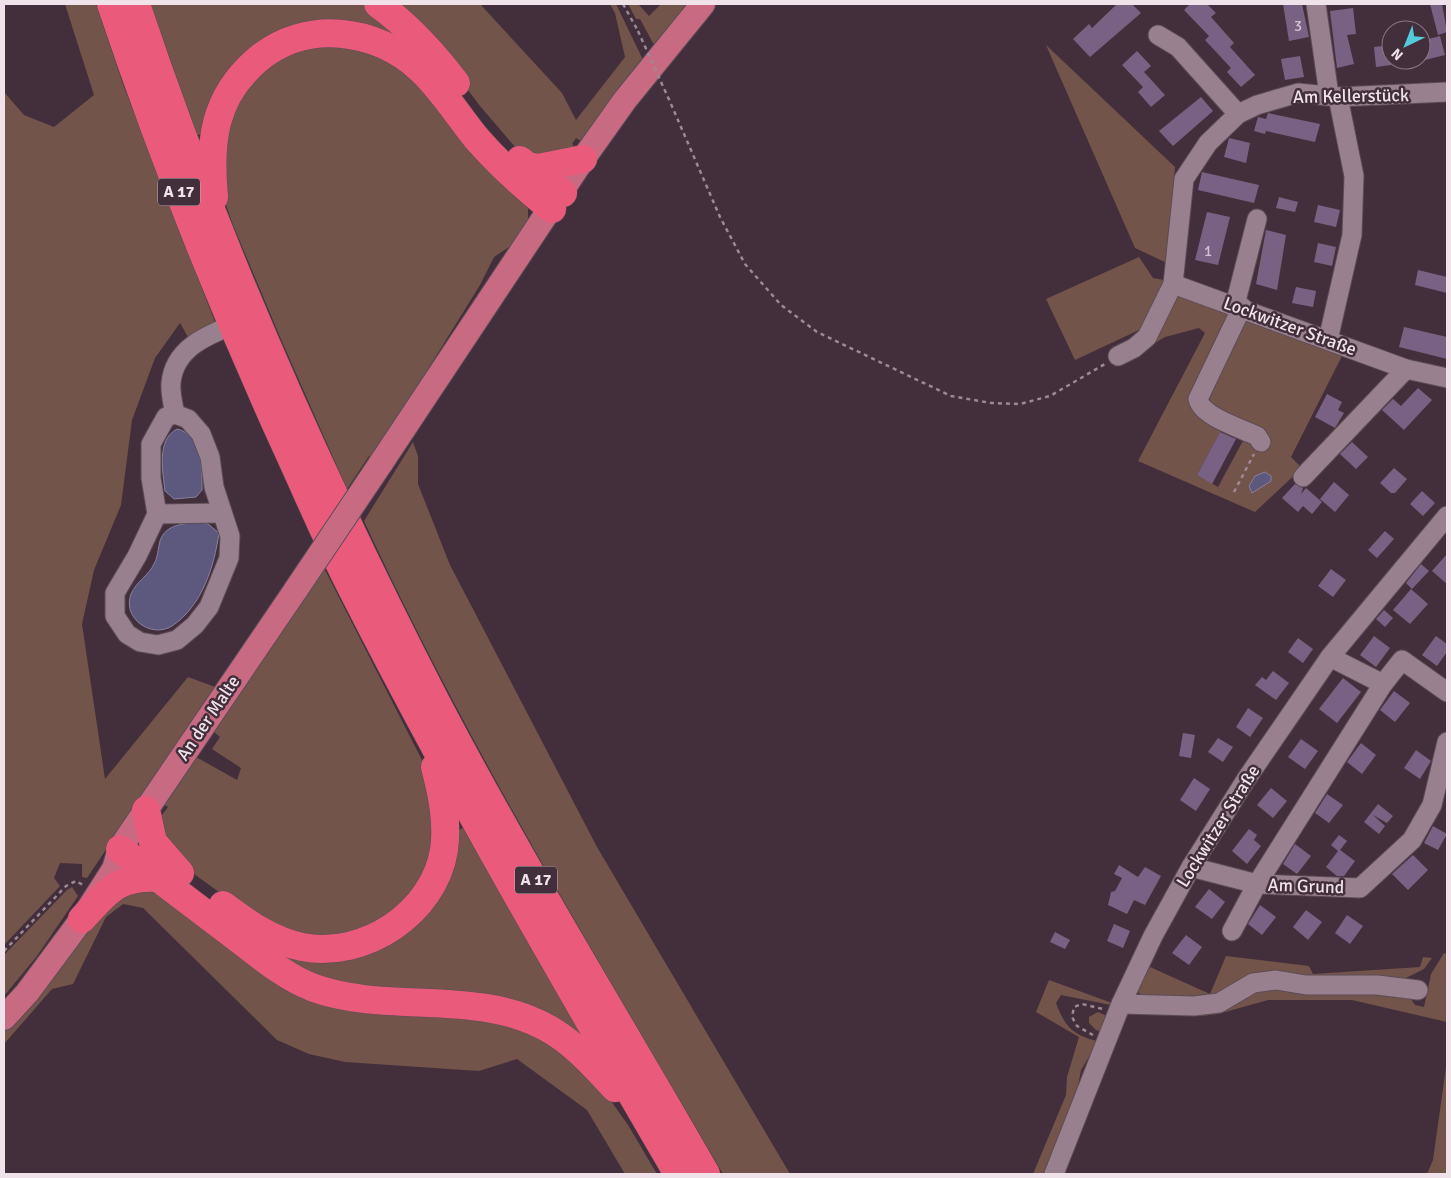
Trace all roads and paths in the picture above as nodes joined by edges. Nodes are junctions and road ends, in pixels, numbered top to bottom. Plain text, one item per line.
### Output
1 (111, 4) edge
2 (136, 4) edge
3 (378, 4) edge
4 (622, 4) edge
5 (703, 4) edge
6 (1316, 4) edge
7 (1158, 35) dead end
8 (1447, 92) edge
9 (1334, 96) junction
10 (1238, 114) junction
11 (583, 159) junction
12 (527, 166) junction
13 (557, 201) junction
14 (1257, 219) dead end
15 (217, 224) junction
16 (1173, 284) junction
17 (1239, 306) junction
18 (232, 326) junction
19 (1328, 340) junction
20 (1118, 356) joint
21 (1406, 369) junction
22 (1447, 378) edge
23 (175, 414) junction
24 (1261, 442) joint
25 (1303, 477) dead end
26 (1234, 492) dead end
27 (222, 513) junction
28 (157, 514) junction
29 (1447, 516) edge
30 (1330, 657) junction
31 (1383, 684) junction
32 (1447, 692) edge
33 (426, 732) junction
34 (1447, 742) edge
35 (146, 810) junction
36 (124, 844) junction
37 (1191, 867) junction
38 (169, 876) junction
39 (1256, 884) junction
40 (88, 888) junction
41 (82, 919) junction
42 (1232, 931) dead end
43 (4, 951) edge
44 (1418, 990) dead end
45 (4, 1000) edge
46 (1119, 1009) junction
47 (4, 1018) edge
48 (1106, 1040) junction
49 (647, 1122) junction
50 (678, 1174) edge
51 (706, 1174) edge
52 (1054, 1174) edge

1 - 18 highway, A 17
2 - 15 highway, A 17
3 - 12 highway
4 - 20 path, bridge
5 - 11 main road, An der Malte
6 - 9 street
7 - 10 street
8 - 9 street, Am Kellerstück
9 - 10 street, Am Kellerstück
9 - 19 street
10 - 16 street, Am Kellerstück
11 - 12 highway
11 - 13 main road, An der Malte
12 - 13 highway
13 - 15 highway
13 - 35 main road, An der Malte, bridge
14 - 17 street
15 - 51 highway, A 17
16 - 17 street, Lockwitzer Straße
16 - 20 street
17 - 19 street, Lockwitzer Straße
17 - 24 street
18 - 23 street
18 - 33 highway, A 17
19 - 21 street, Lockwitzer Straße
21 - 22 street, Lockwitzer Straße
21 - 25 street
23 - 27 street
23 - 28 street
24 - 26 path
27 - 28 street
27 - 28 street
29 - 30 street, Lockwitzer Straße
30 - 31 street
30 - 37 street, Lockwitzer Straße
31 - 32 street, Am Grund
31 - 39 street, Am Grund
33 - 38 highway
33 - 49 highway, A 17
34 - 39 street, Am Grund
35 - 36 main road, An der Malte
35 - 38 highway
36 - 38 highway
36 - 40 main road, An der Malte
36 - 41 main road, An der Malte
37 - 39 street, Am Grund
37 - 46 street, Lockwitzer Straße
38 - 41 highway
38 - 49 highway
39 - 42 street, Am Grund
40 - 43 path
40 - 45 main road, An der Malte
41 - 47 main road, An der Malte
44 - 46 street
46 - 48 street, Lockwitzer Straße
46 - 48 path
48 - 52 street, Lockwitzer Straße
49 - 50 highway, A 17

